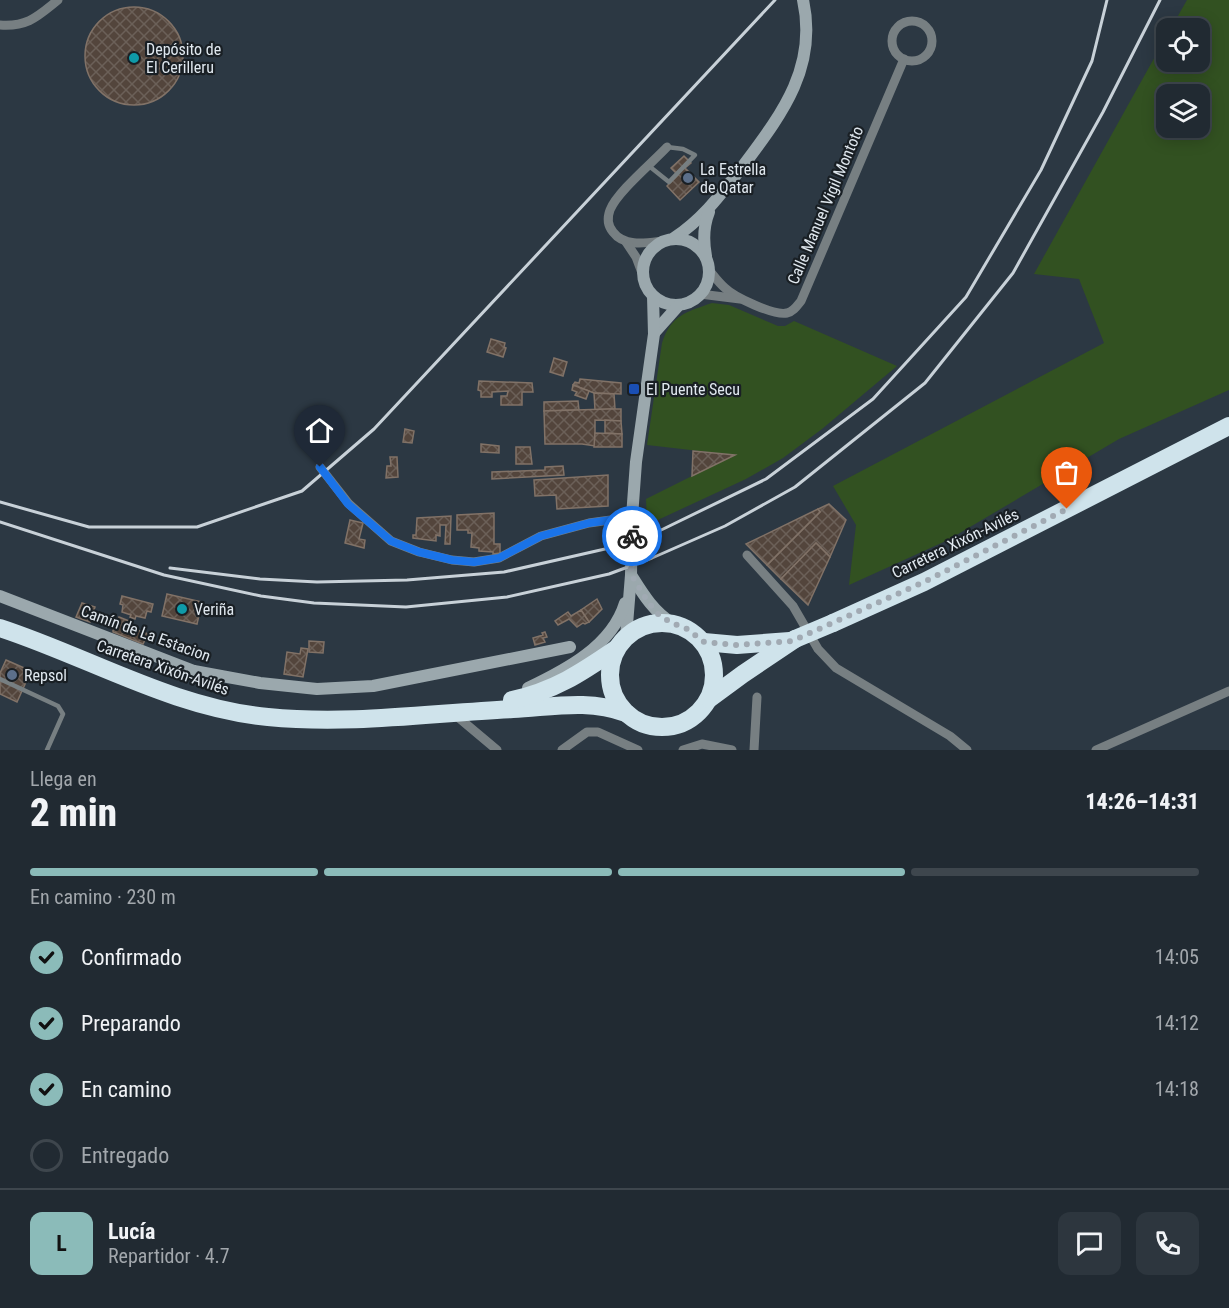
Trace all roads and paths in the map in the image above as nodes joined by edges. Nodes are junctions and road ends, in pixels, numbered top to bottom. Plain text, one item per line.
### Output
1 (58, 0) edge
2 (803, 3) edge
3 (0, 25) edge
4 (904, 59) junction
5 (667, 147) joint
6 (649, 166) junction
7 (710, 209) junction
8 (668, 240) junction
9 (626, 242) junction
10 (706, 257) junction
11 (709, 270) junction
12 (642, 273) junction
13 (700, 294) junction
14 (653, 296) junction
15 (741, 299) junction
16 (678, 306) junction
17 (654, 334) junction
18 (1229, 426) edge
19 (320, 467) dead end
20 (632, 517) junction
21 (747, 555) dead end
22 (631, 574) junction
23 (630, 588) junction
24 (0, 596) edge
25 (0, 617) edge
26 (672, 623) junction
27 (0, 628) edge
28 (0, 638) edge
29 (794, 640) junction
30 (704, 642) junction
31 (44, 643) junction
32 (621, 643) junction
33 (570, 647) dead end
34 (82, 660) junction
35 (0, 679) edge
36 (1229, 691) edge
37 (757, 697) dead end
38 (709, 699) junction
39 (503, 702) junction
40 (451, 712) junction
41 (626, 713) junction
42 (47, 750) edge
43 (497, 750) edge
44 (562, 750) edge
45 (638, 750) edge
46 (683, 750) edge
47 (732, 750) edge
48 (754, 750) edge
49 (968, 750) edge
50 (1096, 750) edge

1 - 3 street
2 - 7 street
4 - 4 street
4 - 15 street, Calle Manuel Vigil Montoto
5 - 6 street
5 - 6 lane
6 - 9 street
7 - 8 street
7 - 10 street
8 - 9 street
8 - 10 street
8 - 12 street
9 - 12 street
10 - 11 street
11 - 13 street
11 - 15 street, Calle Manuel Vigil Montoto
12 - 14 street
13 - 15 street, Calle Manuel Vigil Montoto
13 - 16 street
14 - 16 street
14 - 17 street
16 - 17 street
17 - 20 street
18 - 29 highway, Carretera Xixón-Avilés, bridge
19 - 20 street
20 - 22 street
21 - 49 street
22 - 23 street
22 - 26 street
23 - 32 street
23 - 39 street
24 - 33 street, Camín de La Estacion
25 - 31 highway
26 - 30 highway
26 - 32 highway
27 - 31 highway
28 - 34 highway
29 - 30 highway, Carretera Xixón-Avilés
29 - 38 highway, Carretera Xixón-Avilés
30 - 38 highway
31 - 34 highway, Carretera Xixón-Avilés
32 - 39 highway, Carretera Xixón-Avilés
32 - 41 highway
34 - 40 highway, Carretera Xixón-Avilés
35 - 42 lane
36 - 50 street
37 - 48 street
38 - 41 highway
39 - 40 highway, Carretera Xixón-Avilés
40 - 41 highway, Carretera Xixón-Avilés
40 - 43 street
44 - 45 street
46 - 47 street

